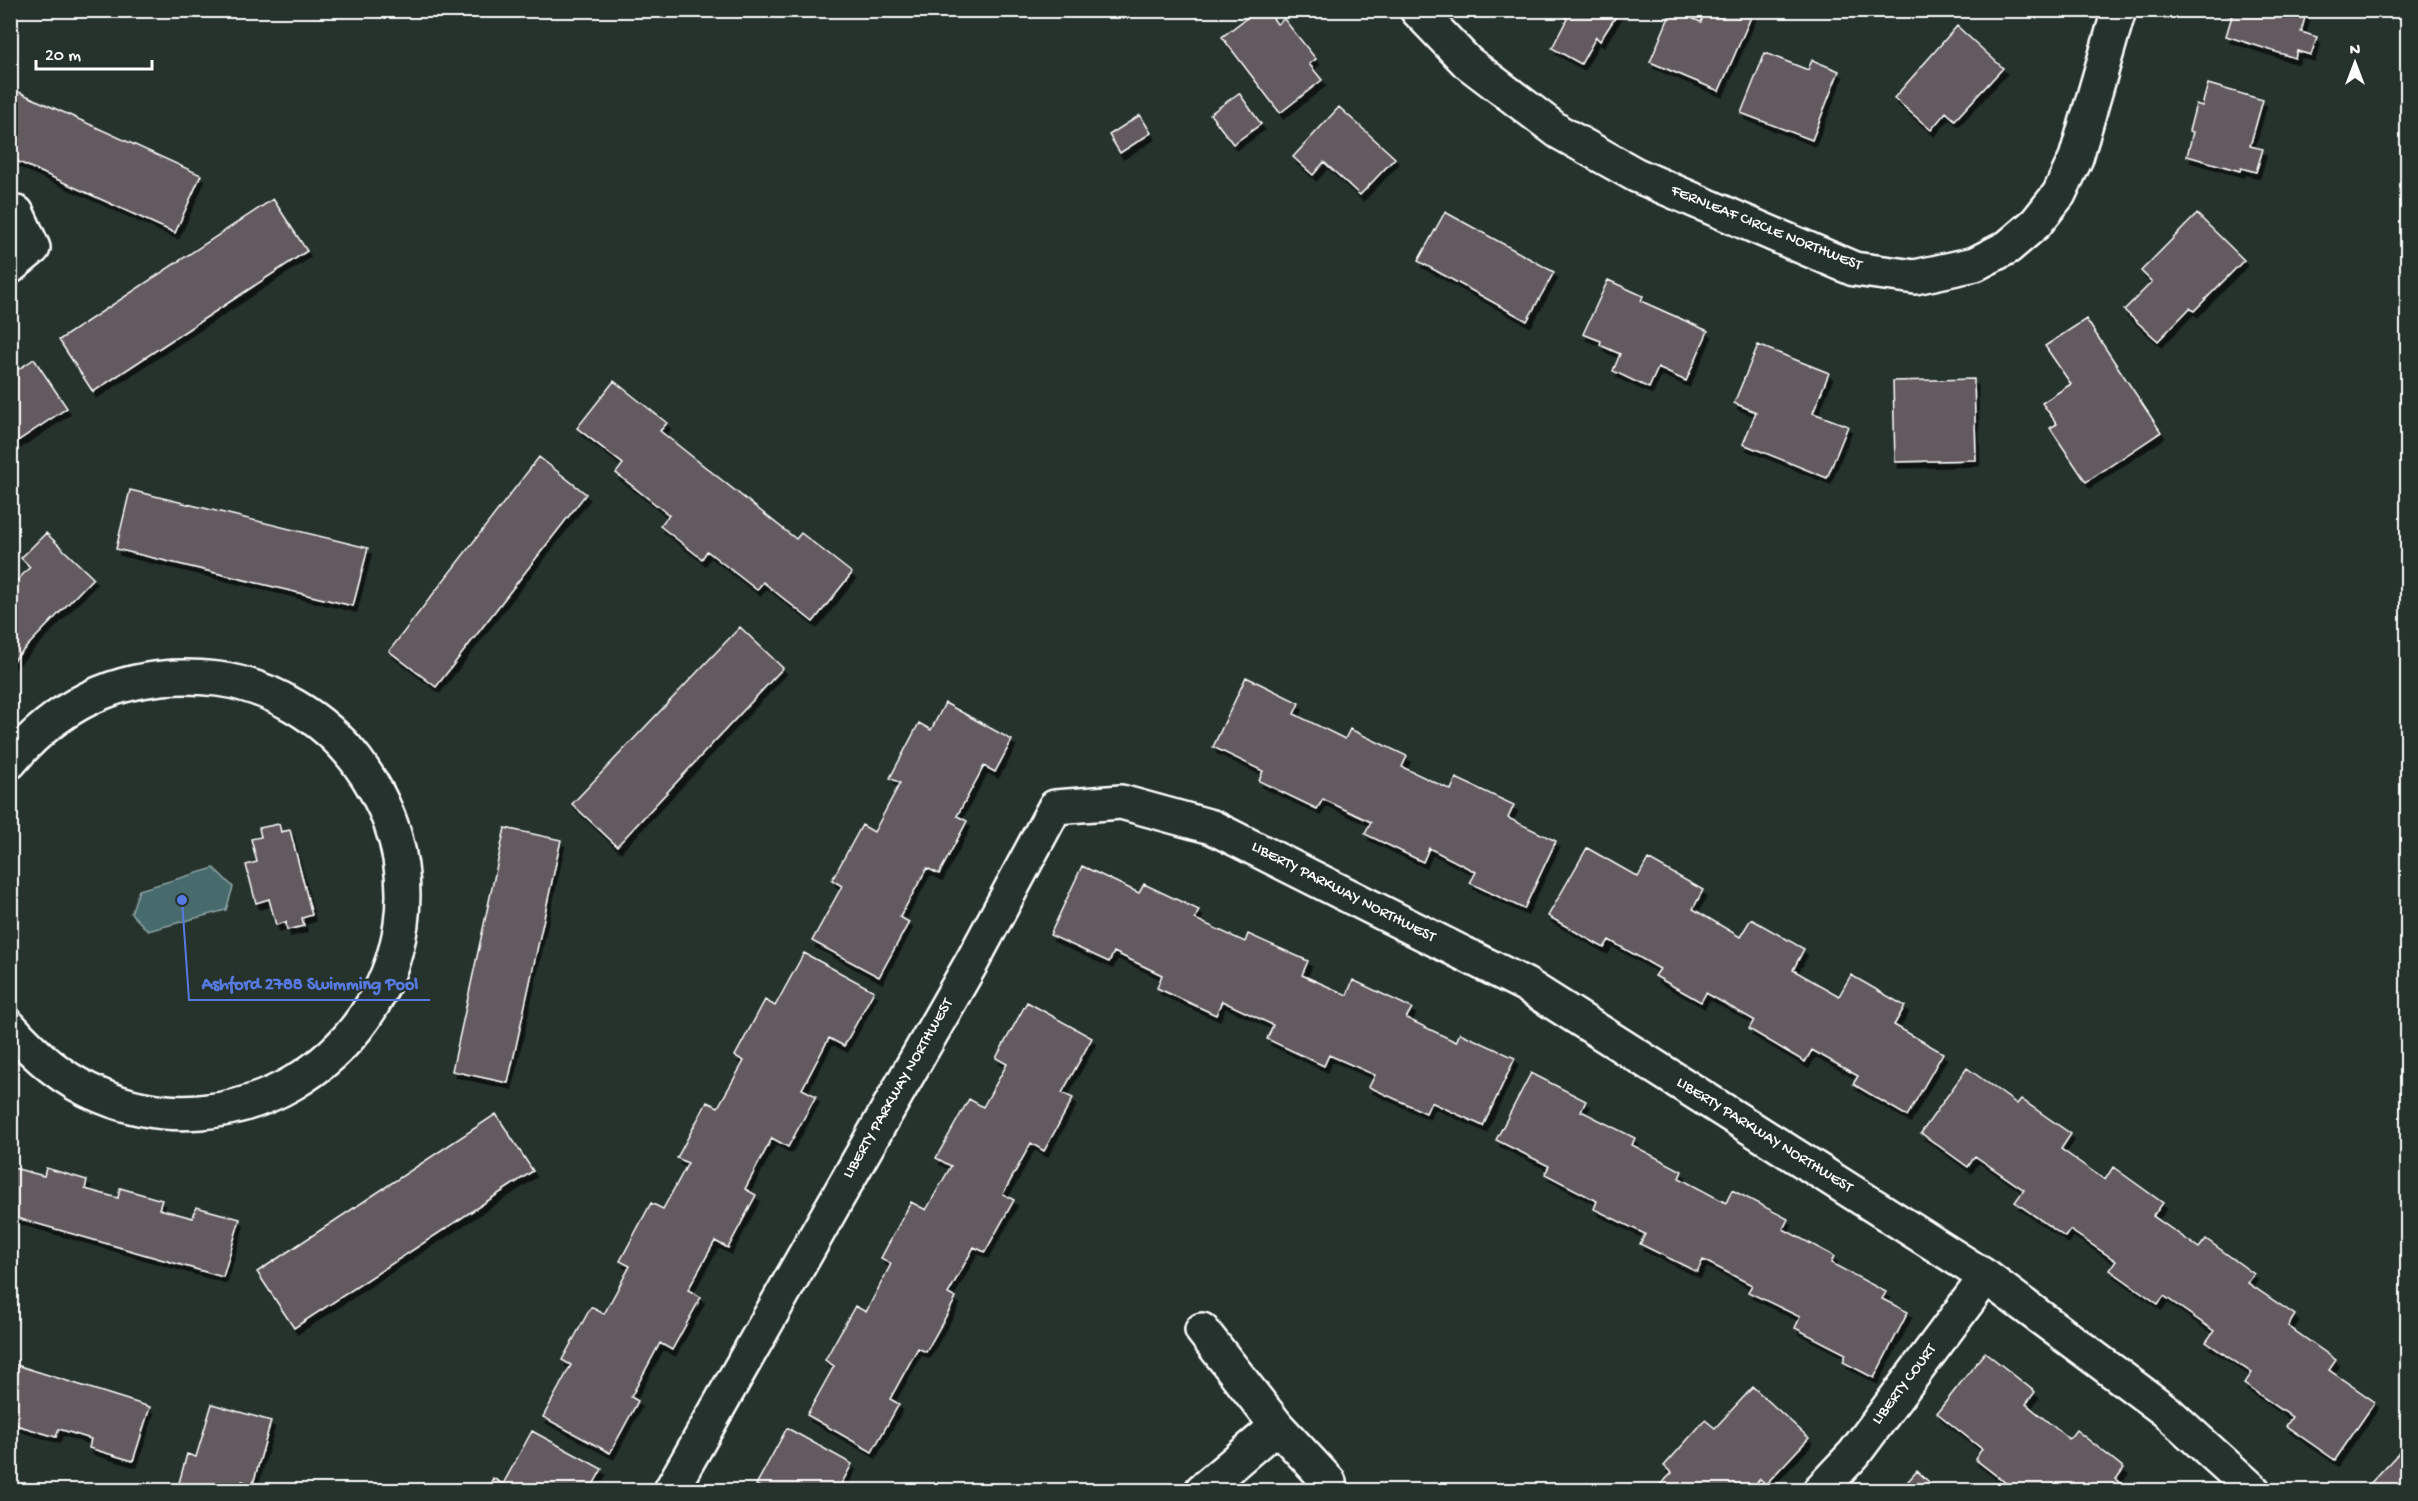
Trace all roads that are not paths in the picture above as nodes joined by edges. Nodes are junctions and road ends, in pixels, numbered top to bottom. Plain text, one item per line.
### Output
1 (1417, 10) edge
2 (2119, 10) edge
3 (10, 212) edge
4 (10, 267) edge
5 (10, 762) edge
6 (10, 1027) edge
7 (1986, 1277) junction
8 (1202, 1330) dead end
9 (1277, 1426) junction
10 (1328, 1488) edge
11 (671, 1491) edge
12 (1202, 1491) edge
13 (1820, 1491) edge
14 (2253, 1491) edge

1 - 2 street, FERNLEAF CIRCLE NORTHWEST
3 - 4 street
5 - 6 street
7 - 11 street, LIBERTY PARKWAY NORTHWEST
7 - 13 street, LIBERTY COURT
7 - 14 street, LIBERTY PARKWAY NORTHWEST
8 - 9 street
9 - 10 street
9 - 12 street

